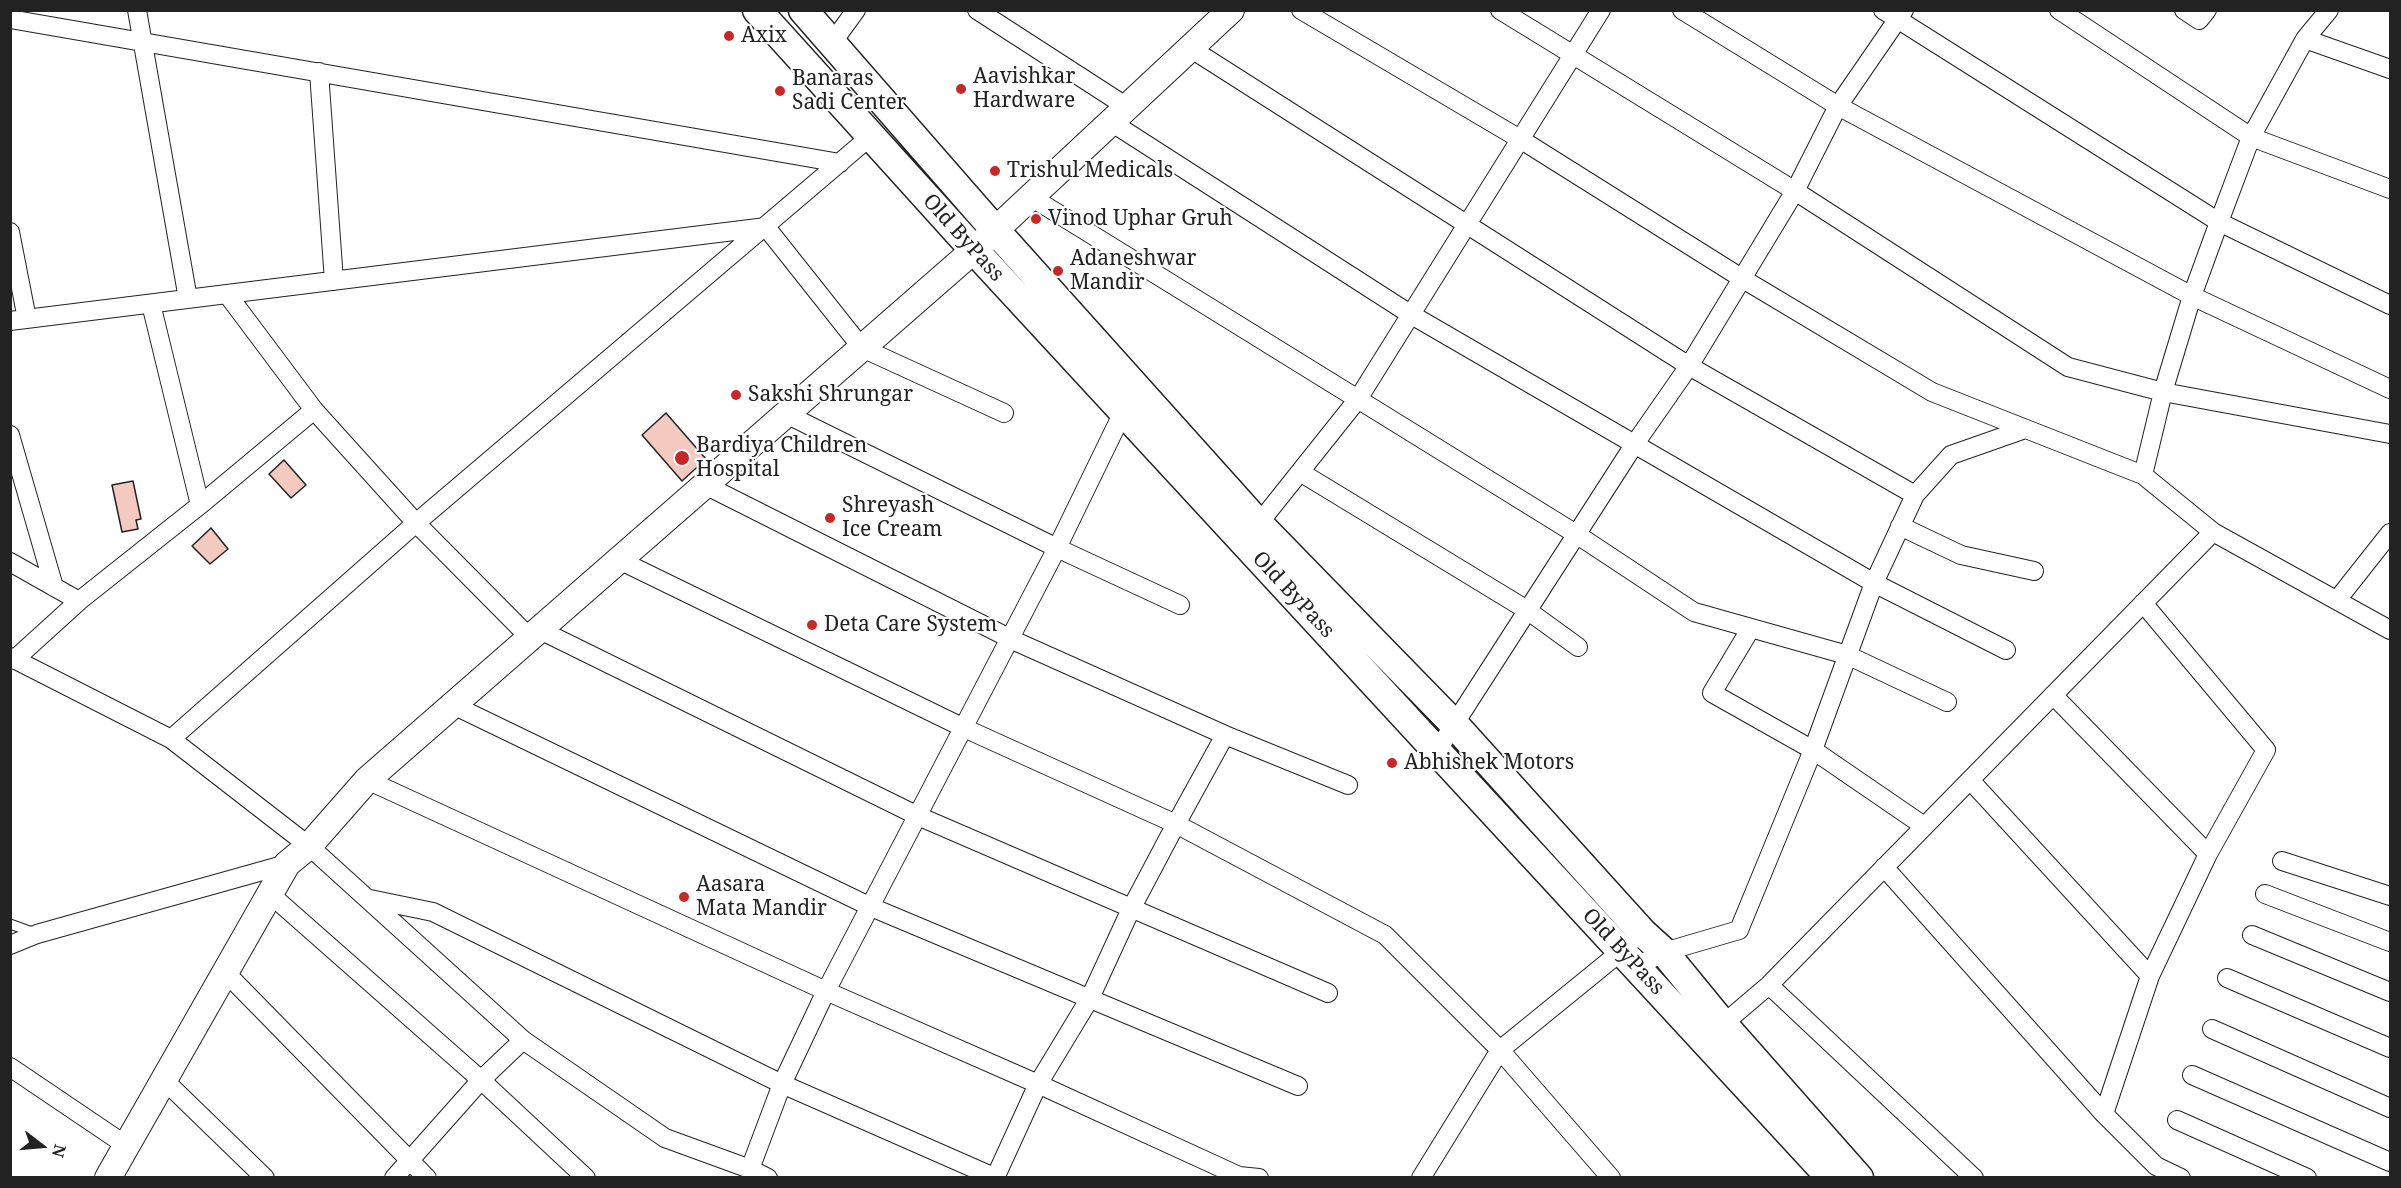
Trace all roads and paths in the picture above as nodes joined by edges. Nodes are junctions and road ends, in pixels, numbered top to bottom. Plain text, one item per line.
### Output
1 (137, 10) edge
2 (757, 10) edge
3 (803, 10) edge
4 (856, 10) edge
5 (977, 10) edge
6 (1231, 10) edge
7 (1301, 10) edge
8 (1500, 10) edge
9 (1601, 10) edge
10 (1682, 10) edge
11 (2059, 10) edge
12 (2184, 10) edge
13 (2207, 10) edge
14 (2329, 10) edge
15 (1895, 13) edge
16 (10, 19) edge
17 (2305, 39) junction
18 (832, 43) junction
19 (144, 44) junction
20 (1191, 48) junction
21 (1573, 55) junction
22 (2391, 69) edge
23 (319, 72) junction
24 (1838, 106) junction
25 (1119, 115) junction
26 (871, 136) junction
27 (2251, 137) junction
28 (1520, 139) junction
29 (840, 163) junction
30 (2391, 189) edge
31 (1795, 191) junction
32 (1030, 197) junction
33 (2219, 222) junction
34 (1466, 225) junction
35 (766, 227) junction
36 (995, 230) junction
37 (10, 232) edge
38 (974, 250) junction
39 (1743, 279) junction
40 (334, 281) junction
41 (227, 294) junction
42 (2192, 296) junction
43 (188, 299) junction
44 (150, 304) junction
45 (2391, 305) edge
46 (1410, 314) junction
47 (19, 320) edge
48 (862, 348) junction
49 (1689, 366) junction
50 (2391, 389) edge
51 (2163, 392) junction
52 (1130, 399) junction
53 (1358, 399) junction
54 (314, 410) junction
55 (1004, 413) dead end
56 (786, 414) junction
57 (2025, 429) junction
58 (2391, 434) edge
59 (10, 435) edge
60 (1634, 445) junction
61 (1300, 472) junction
62 (2143, 475) junction
63 (705, 485) junction
64 (1915, 495) junction
65 (200, 505) junction
66 (416, 523) junction
67 (1900, 526) junction
68 (1251, 532) junction
69 (2213, 532) junction
70 (1576, 534) junction
71 (2391, 534) edge
72 (1057, 548) junction
73 (619, 560) junction
74 (10, 562) edge
75 (2034, 571) dead end
76 (1874, 583) junction
77 (54, 587) junction
78 (2337, 600) junction
79 (79, 601) junction
80 (2143, 603) junction
81 (1180, 605) dead end
82 (1527, 610) junction
83 (1751, 628) junction
84 (2391, 630) edge
85 (535, 634) junction
86 (1010, 638) junction
87 (1578, 647) dead end
88 (2007, 650) dead end
89 (1847, 656) junction
90 (12, 659) edge
91 (2053, 695) junction
92 (1947, 702) dead end
93 (453, 705) junction
94 (1454, 724) junction
95 (964, 728) junction
96 (1225, 735) junction
97 (171, 739) junction
98 (1813, 750) junction
99 (1437, 751) junction
100 (367, 780) junction
101 (1970, 780) junction
102 (1348, 785) dead end
103 (918, 816) junction
104 (1176, 824) junction
105 (1924, 826) junction
106 (309, 846) junction
107 (2208, 854) junction
108 (2282, 861) dead end
109 (287, 864) junction
110 (1884, 867) junction
111 (270, 894) junction
112 (2265, 894) dead end
113 (2391, 896) edge
114 (368, 898) junction
115 (871, 908) junction
116 (1131, 909) junction
117 (10, 924) edge
118 (1642, 932) junction
119 (37, 934) junction
120 (2252, 936) dead end
121 (2391, 942) edge
122 (10, 945) edge
123 (1664, 952) junction
124 (1629, 960) junction
125 (225, 972) junction
126 (2150, 976) junction
127 (2227, 978) dead end
128 (1769, 985) junction
129 (826, 991) junction
130 (2391, 992) edge
131 (1328, 993) dead end
132 (1090, 998) junction
133 (2212, 1029) dead end
134 (1714, 1032) junction
135 (523, 1040) junction
136 (2391, 1048) edge
137 (1500, 1050) junction
138 (10, 1067) edge
139 (2192, 1075) dead end
140 (164, 1080) junction
141 (481, 1080) junction
142 (782, 1084) junction
143 (1038, 1084) junction
144 (1298, 1086) dead end
145 (2391, 1108) edge
146 (2104, 1114) junction
147 (2177, 1120) dead end
148 (126, 1146) junction
149 (411, 1161) junction
150 (2391, 1162) edge
151 (750, 1169) junction
152 (995, 1177) edge
153 (108, 1178) edge
154 (265, 1178) edge
155 (394, 1178) edge
156 (428, 1178) edge
157 (586, 1178) edge
158 (768, 1178) edge
159 (1259, 1178) edge
160 (1421, 1178) edge
161 (1611, 1178) edge
162 (1831, 1178) edge
163 (1859, 1178) edge
164 (1974, 1178) edge
165 (2181, 1178) edge
166 (2307, 1178) edge

1 - 19 street
2 - 26 main road, Old ByPass
3 - 18 main road, Old ByPass
4 - 18 street
5 - 25 street
6 - 20 main road
7 - 28 street
8 - 21 street
9 - 21 street
10 - 24 street
11 - 27 street
12 - 13 street
14 - 17 street
15 - 24 street
15 - 33 street
16 - 19 street
17 - 22 street
17 - 27 street
18 - 36 main road, Old ByPass
19 - 23 street
19 - 43 street
20 - 25 main road
20 - 34 street
21 - 28 street
21 - 31 street
23 - 29 street
23 - 40 street
24 - 31 street
24 - 42 street
25 - 32 main road
25 - 46 street
26 - 29 street
26 - 38 main road, Old ByPass
27 - 30 street
27 - 33 street
28 - 34 street
28 - 39 street
29 - 35 street
31 - 39 street
31 - 51 street
32 - 36 main road
32 - 53 street
33 - 42 street
33 - 45 street
34 - 46 street
34 - 49 street
35 - 40 street
35 - 48 street
35 - 66 street
36 - 38 main road
36 - 52 main road, Old ByPass
37 - 47 street
38 - 48 main road
38 - 52 main road, Old ByPass
39 - 49 street
39 - 57 street
40 - 41 street
41 - 43 street
41 - 54 street
42 - 50 street
42 - 51 street
43 - 44 street
44 - 47 street
44 - 65 street
46 - 53 street
46 - 60 street
48 - 55 street
48 - 56 main road
49 - 60 street
49 - 64 street
51 - 58 street
51 - 62 street
52 - 68 main road, Old ByPass
52 - 72 street
53 - 61 street
53 - 70 street
54 - 65 street
54 - 66 street
56 - 63 main road
56 - 72 street
57 - 62 street
57 - 64 street
59 - 77 street
60 - 70 street
60 - 76 street
61 - 68 street
61 - 82 street
62 - 69 street
63 - 73 main road
63 - 86 street
64 - 67 street
65 - 79 street
66 - 85 street
66 - 97 street
67 - 75 street
67 - 76 street
68 - 94 main road, Old ByPass
68 - 99 main road, Old ByPass
69 - 78 street
69 - 80 street
70 - 82 street
70 - 83 street
71 - 78 street
72 - 81 street
72 - 86 street
73 - 85 main road
73 - 95 street
74 - 77 street
76 - 88 street
76 - 89 street
77 - 79 street
78 - 84 street
79 - 90 street
80 - 91 street
80 - 107 street
82 - 87 street
82 - 94 street
83 - 89 street
83 - 98 street
85 - 93 main road
85 - 103 street
86 - 95 street
86 - 96 street
89 - 92 street
89 - 98 street
90 - 97 street
91 - 101 street
91 - 107 street
93 - 100 main road
93 - 115 street
94 - 99 street
94 - 118 main road, Old ByPass
95 - 103 street
95 - 104 street
96 - 102 street
96 - 104 street
97 - 106 street
98 - 105 street
98 - 123 street
99 - 124 main road, Old ByPass
100 - 106 main road
100 - 129 street
101 - 105 street
101 - 126 street
103 - 115 street
103 - 116 street
104 - 116 street
104 - 137 street
105 - 110 street
106 - 109 main road
106 - 114 street
107 - 126 street
108 - 113 street
109 - 111 main road
109 - 119 street
110 - 128 street
110 - 146 street
111 - 125 main road
111 - 141 street
112 - 121 street
114 - 135 street
114 - 142 street
115 - 129 street
115 - 132 street
116 - 131 street
116 - 132 street
117 - 119 lane
118 - 123 main road, Old ByPass
118 - 124 street
119 - 122 street
120 - 130 street
123 - 124 street
123 - 134 main road, Old ByPass
124 - 134 main road, Old ByPass
124 - 137 street
125 - 140 main road
125 - 149 street
126 - 146 street
127 - 136 street
128 - 134 street
128 - 164 street
129 - 142 street
129 - 143 street
132 - 143 street
132 - 144 street
133 - 145 street
134 - 162 main road, Old ByPass
134 - 163 main road, Old ByPass
135 - 141 street
135 - 151 street
137 - 160 street
137 - 161 street
138 - 148 street
139 - 150 street
140 - 148 main road
140 - 154 street
141 - 149 street
141 - 157 street
142 - 151 street
142 - 152 street
143 - 152 street
143 - 159 street
146 - 165 street
147 - 166 street
148 - 153 main road
149 - 155 street
149 - 156 street
151 - 158 street

